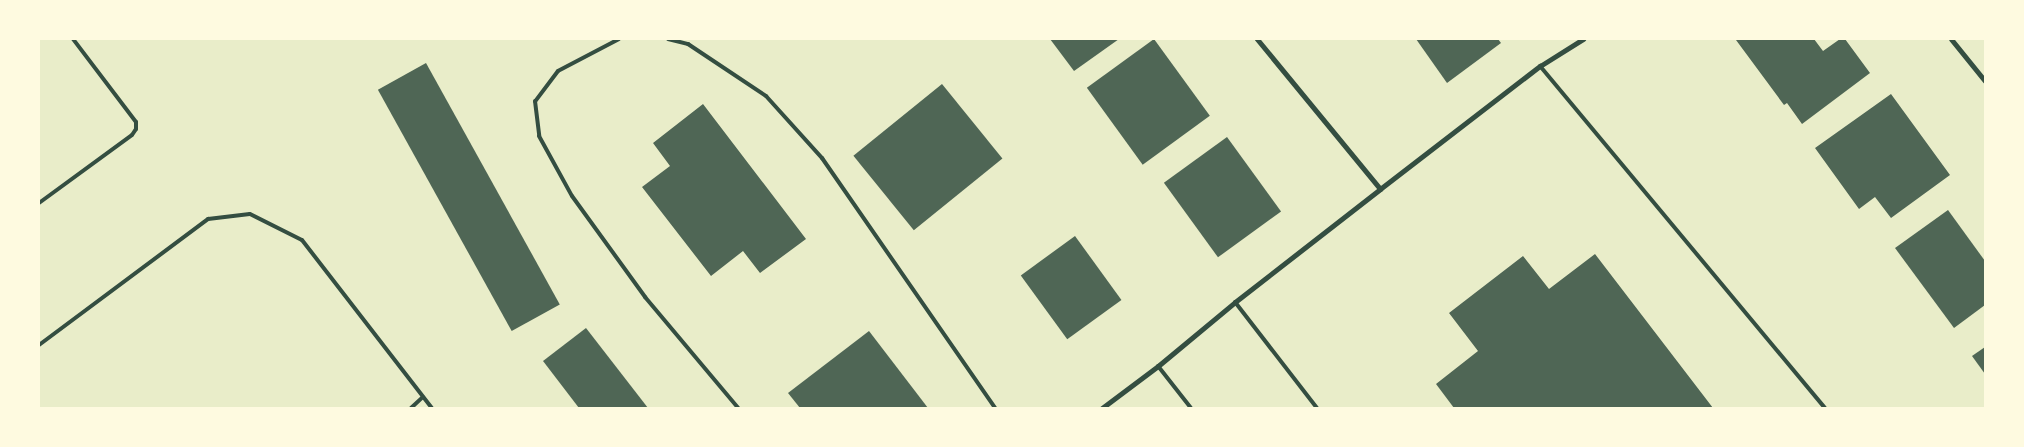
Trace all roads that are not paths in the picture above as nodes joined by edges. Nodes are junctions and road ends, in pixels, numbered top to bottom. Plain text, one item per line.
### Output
1 (73, 39) edge
2 (619, 39) edge
3 (668, 39) edge
4 (1256, 39) edge
5 (1583, 39) edge
6 (1951, 39) edge
7 (1540, 66) junction
8 (1985, 81) edge
9 (1380, 188) junction
10 (39, 203) edge
11 (1235, 302) junction
12 (39, 345) edge
13 (1158, 366) junction
14 (423, 397) junction
15 (411, 408) edge
16 (432, 408) edge
17 (738, 408) edge
18 (995, 408) edge
19 (1102, 408) edge
20 (1190, 408) edge
21 (1317, 408) edge
22 (1825, 408) edge

1 - 10 lane
2 - 17 lane
3 - 18 lane
4 - 9 street
5 - 7 street
6 - 8 street
7 - 9 street
7 - 22 lane
9 - 11 street
11 - 13 street
11 - 21 lane
12 - 14 lane
13 - 19 street
13 - 20 lane
14 - 15 lane
14 - 16 lane

